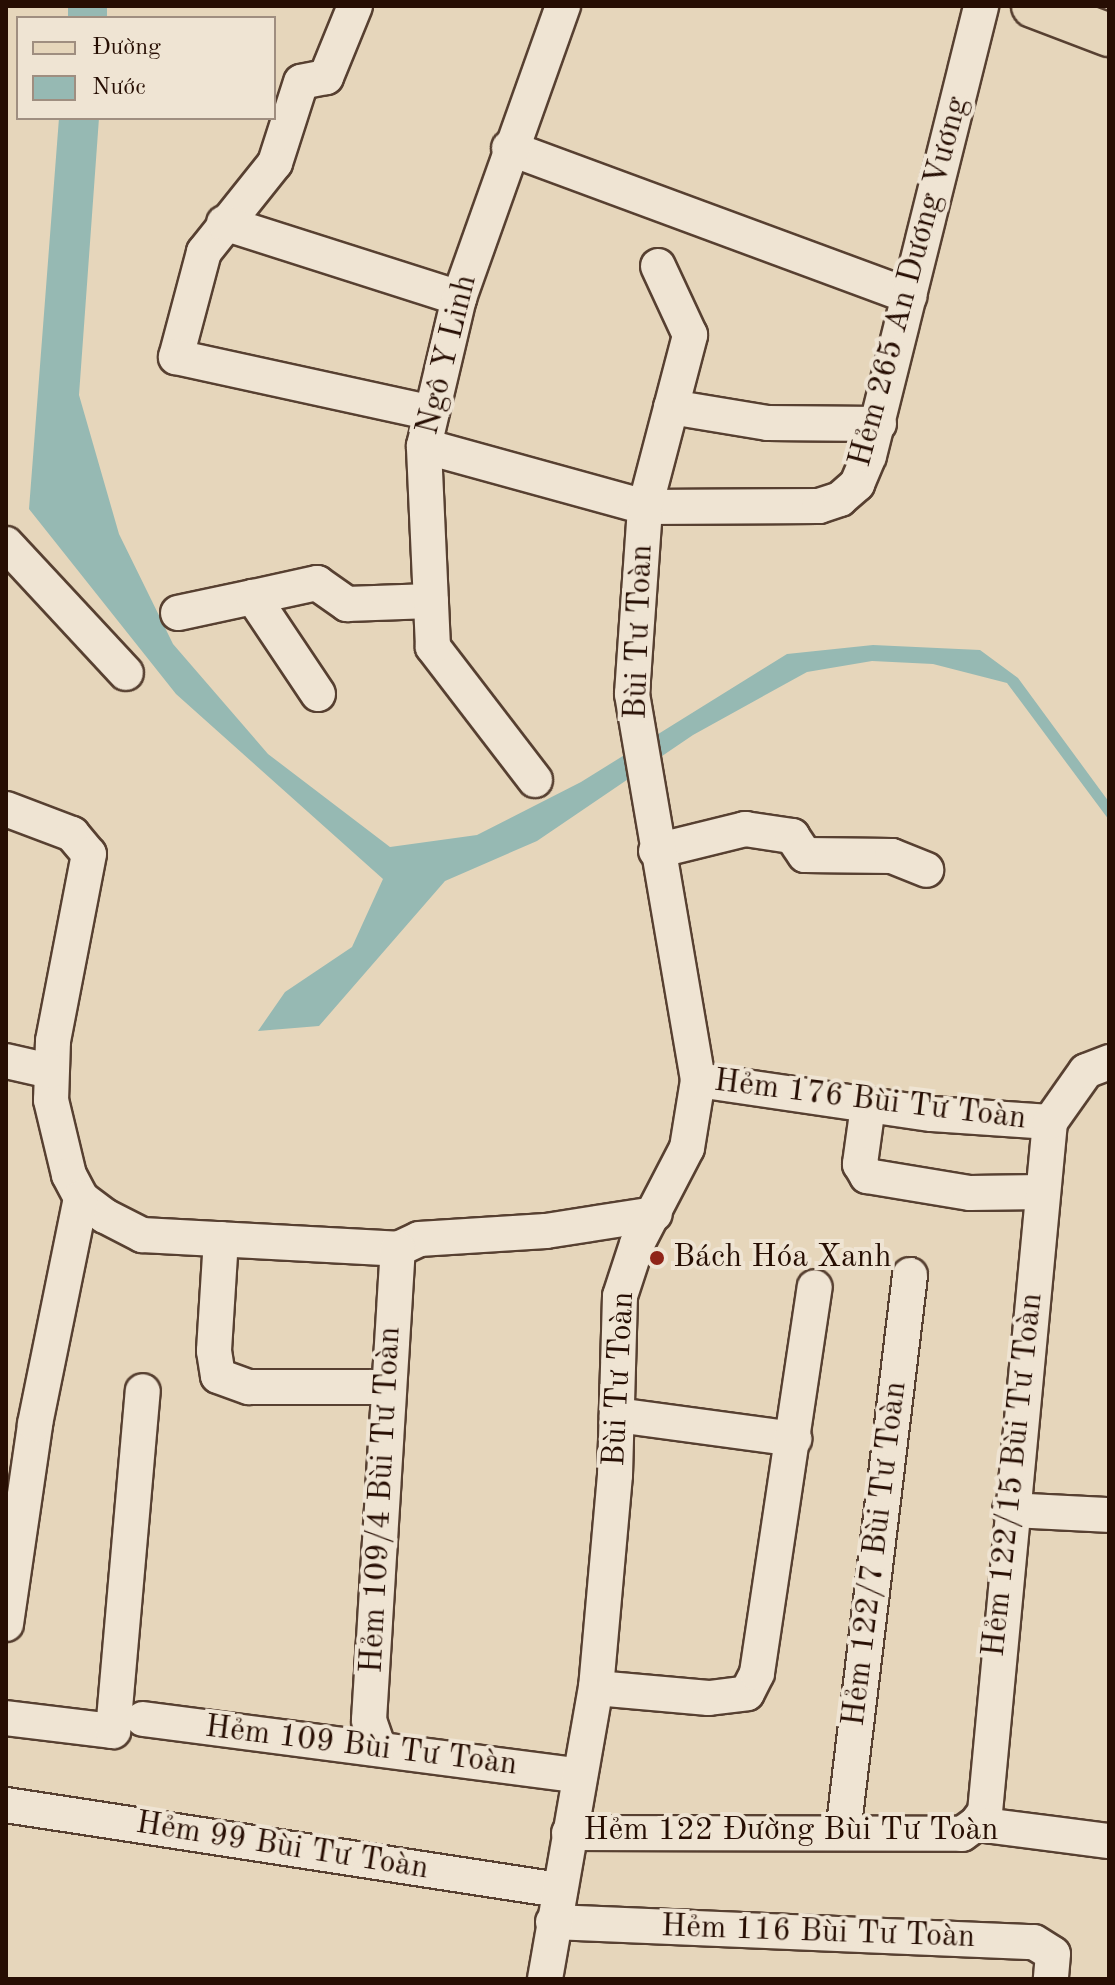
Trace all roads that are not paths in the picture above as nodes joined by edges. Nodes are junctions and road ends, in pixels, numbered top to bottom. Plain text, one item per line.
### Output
1 (355, 6) edge
2 (563, 6) edge
3 (981, 6) edge
4 (1033, 6) edge
5 (1109, 35) edge
6 (509, 148) junction
7 (224, 223) junction
8 (658, 266) dead end
9 (910, 296) junction
10 (459, 298) junction
11 (671, 407) junction
12 (879, 424) junction
13 (426, 429) junction
14 (645, 507) junction
15 (6, 544) edge
16 (253, 597) junction
17 (431, 601) junction
18 (178, 613) dead end
19 (126, 673) dead end
20 (318, 694) dead end
21 (535, 780) dead end
22 (6, 809) edge
23 (655, 843) junction
24 (926, 870) dead end
25 (6, 1061) edge
26 (1109, 1062) edge
27 (50, 1071) junction
28 (698, 1080) junction
29 (868, 1106) junction
30 (1050, 1122) junction
31 (1043, 1192) junction
32 (81, 1198) junction
33 (655, 1214) junction
34 (221, 1239) junction
35 (398, 1249) junction
36 (910, 1275) dead end
37 (815, 1287) dead end
38 (387, 1387) junction
39 (143, 1391) dead end
40 (617, 1415) junction
41 (794, 1439) junction
42 (1010, 1510) junction
43 (1109, 1515) edge
44 (6, 1624) edge
45 (596, 1688) junction
46 (6, 1718) edge
47 (143, 1719) dead end
48 (379, 1749) junction
49 (579, 1776) junction
50 (6, 1805) edge
51 (976, 1824) junction
52 (569, 1833) junction
53 (843, 1833) junction
54 (1109, 1841) edge
55 (556, 1906) junction
56 (545, 1979) edge
57 (1051, 1979) edge

1 - 7 street
2 - 6 street, Ngô Y Linh
3 - 9 street, Hẻm 265 An Dương Vương
4 - 5 main road
6 - 9 street
6 - 10 street, Ngô Y Linh
7 - 10 street
7 - 13 street, Hẻm 265 An Dương Vương
8 - 11 street, Bùi Tư Toàn
9 - 12 street, Hẻm 265 An Dương Vương
10 - 13 street, Ngô Y Linh
11 - 12 street
11 - 14 street, Bùi Tư Toàn
12 - 14 street, Hẻm 265 An Dương Vương
13 - 14 street, Hẻm 265 An Dương Vương
13 - 17 street, Ngô Y Linh
14 - 23 street, Bùi Tư Toàn
15 - 19 street
16 - 17 street
16 - 18 street
16 - 20 street
17 - 21 street, Ngô Y Linh
22 - 27 street
23 - 24 street
23 - 28 street, Bùi Tư Toàn
25 - 27 street
26 - 30 street, Hẻm 176 Bùi Tư Toàn
27 - 32 street
28 - 29 street, Hẻm 176 Bùi Tư Toàn
28 - 33 street, Bùi Tư Toàn
29 - 30 street, Hẻm 176 Bùi Tư Toàn
29 - 31 street
30 - 31 street, Hẻm 122/15 Bùi Tư Toàn
31 - 42 street, Hẻm 122/15 Bùi Tư Toàn
32 - 34 street
32 - 44 street
33 - 35 street
33 - 40 street, Bùi Tư Toàn
34 - 35 street
34 - 38 street
35 - 38 street, Hẻm 109/4 Bùi Tư Toàn
36 - 53 street, Hẻm 122/7 Bùi Tư Toàn
37 - 41 street
38 - 48 street, Hẻm 109/4 Bùi Tư Toàn
39 - 46 street
40 - 41 street
40 - 45 street, Bùi Tư Toàn
41 - 45 street
42 - 43 street
42 - 51 street, Hẻm 122/15 Bùi Tư Toàn
45 - 49 street, Bùi Tư Toàn
47 - 48 street, Hẻm 109 Bùi Tư Toàn
48 - 49 street, Hẻm 109 Bùi Tư Toàn
49 - 52 street, Bùi Tư Toàn
50 - 55 street, Hẻm 99 Bùi Tư Toàn
51 - 53 street, Hẻm 122 Đường Bùi Tư Toàn
51 - 54 street, Hẻm 122 Đường Bùi Tư Toàn
52 - 53 street, Hẻm 122 Đường Bùi Tư Toàn
52 - 55 street, Bùi Tư Toàn
55 - 56 street, Bùi Tư Toàn
55 - 57 street, Hẻm 116 Bùi Tư Toàn

